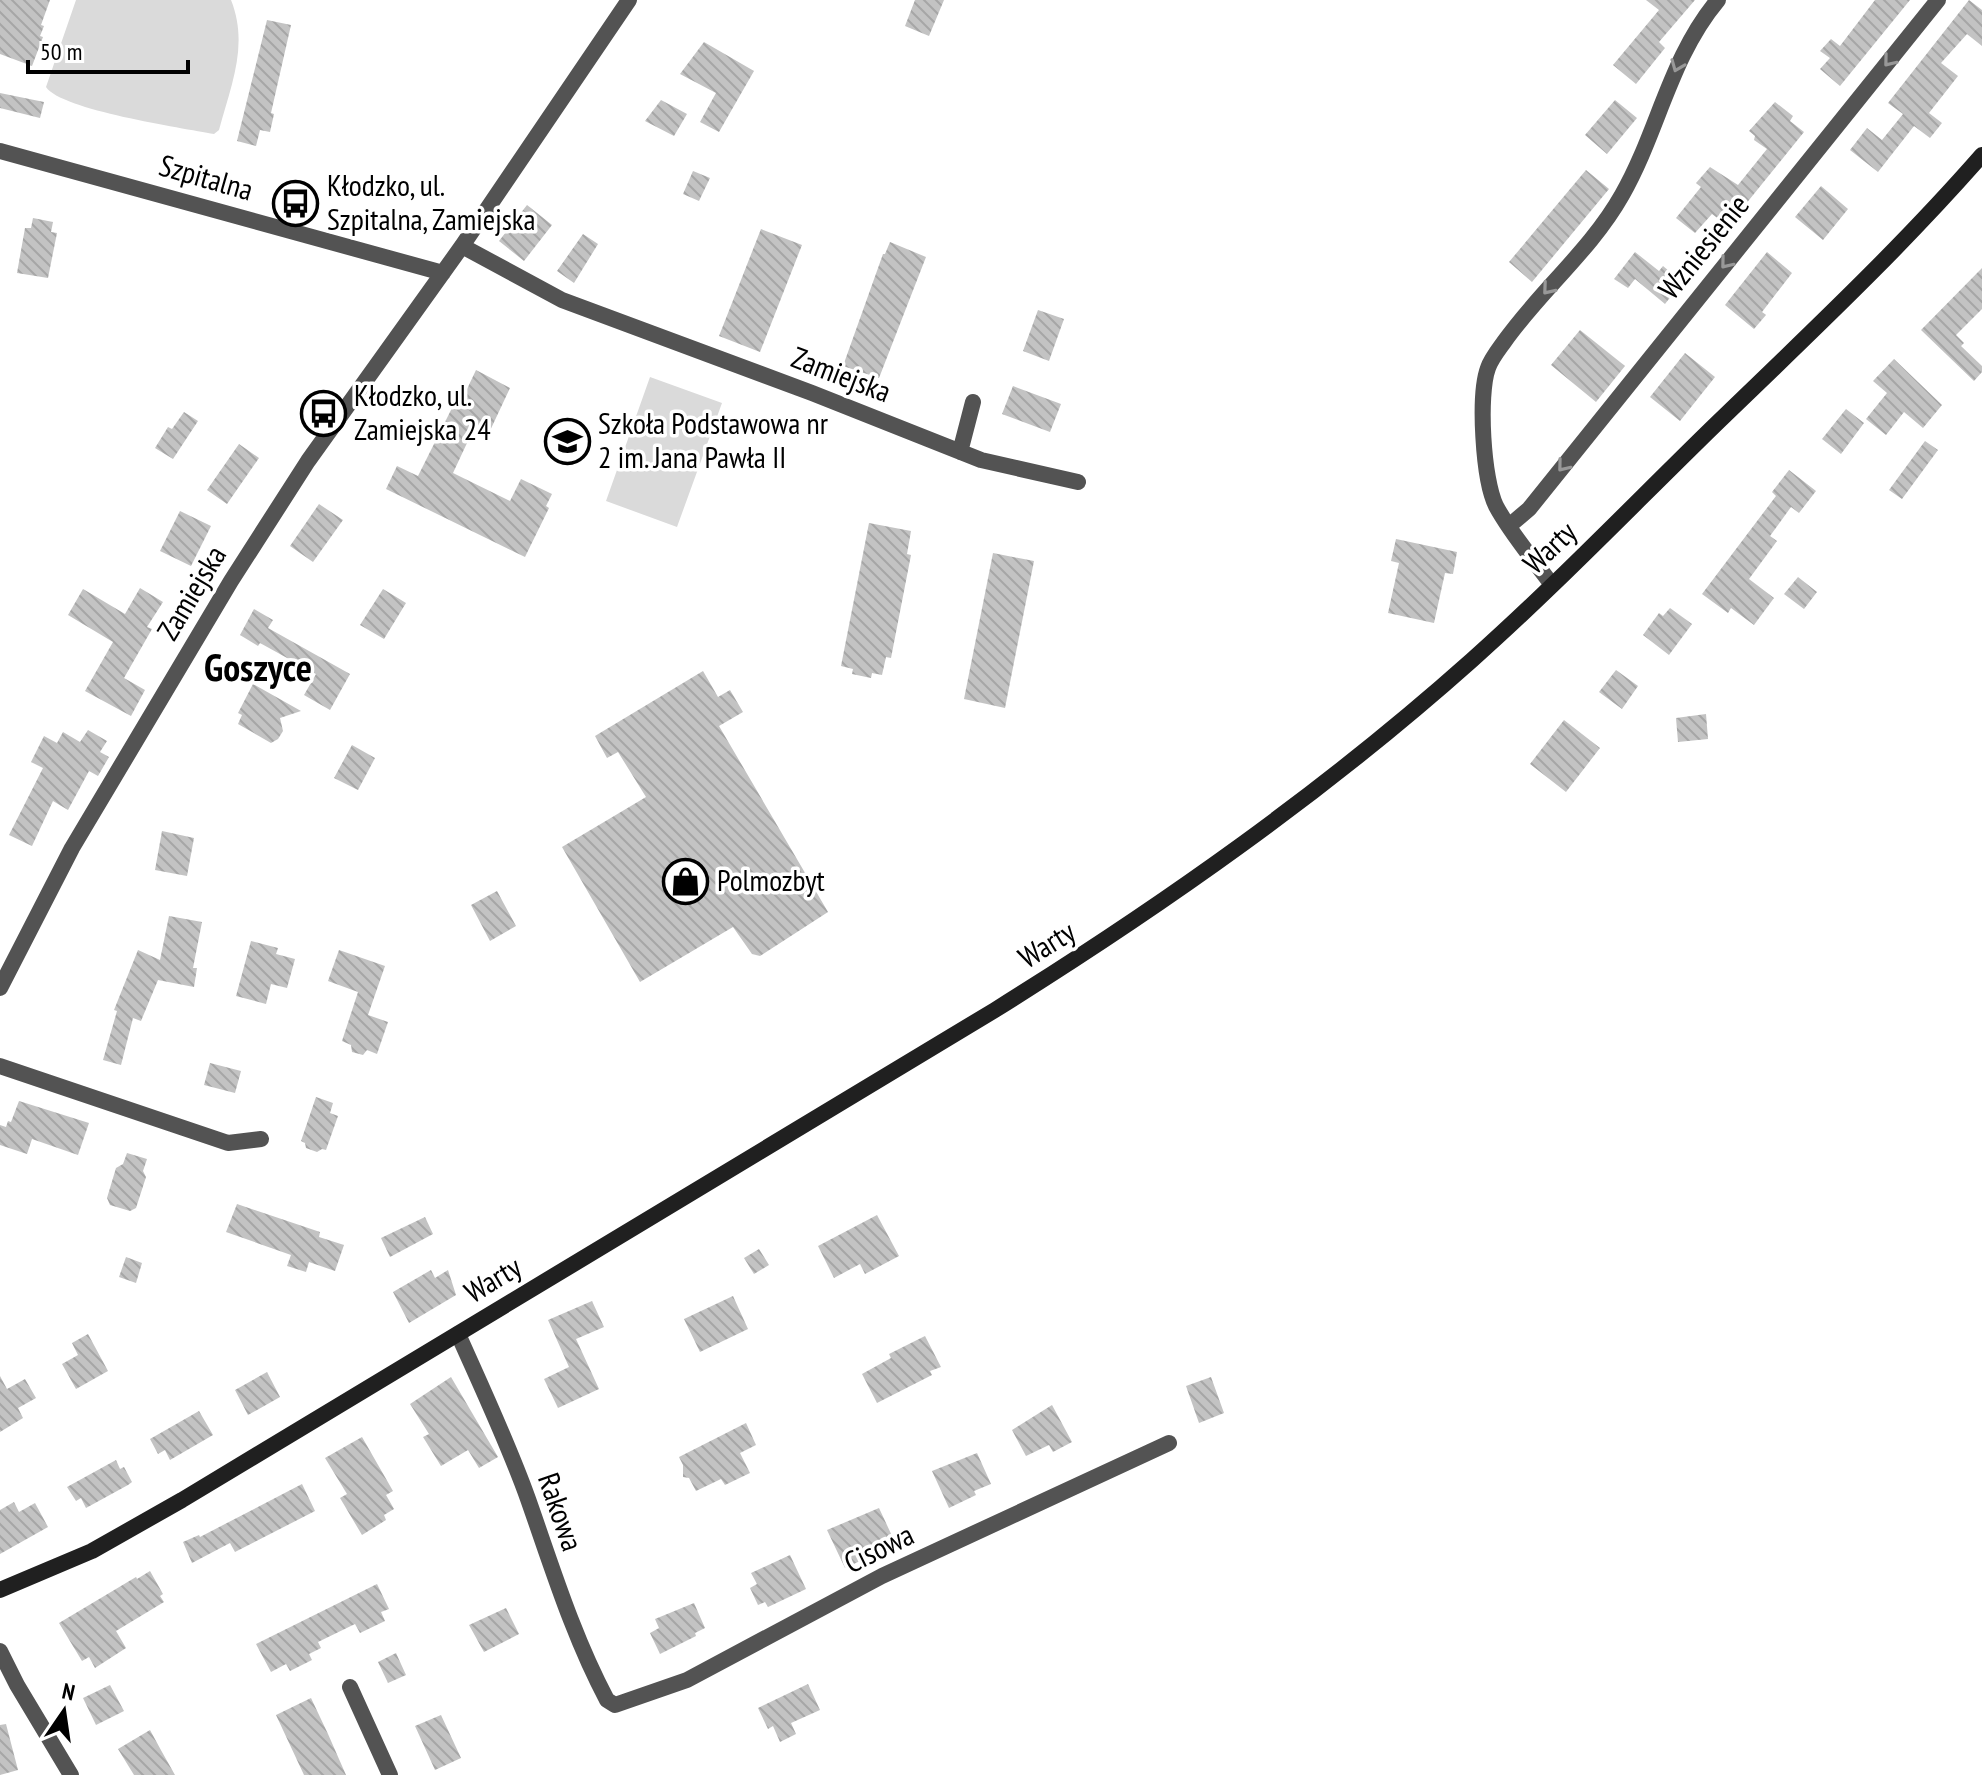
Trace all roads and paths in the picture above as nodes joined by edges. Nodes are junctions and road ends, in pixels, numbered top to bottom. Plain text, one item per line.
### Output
1 (629, 0) edge
2 (1718, 0) edge
3 (1938, 0) edge
4 (0, 151) edge
5 (1982, 155) edge
6 (462, 246) junction
7 (443, 273) junction
8 (973, 402) dead end
9 (960, 452) junction
10 (1078, 482) dead end
11 (1509, 526) junction
12 (1552, 585) junction
13 (0, 988) edge
14 (0, 1066) edge
15 (261, 1139) dead end
16 (458, 1334) junction
17 (1169, 1443) dead end
18 (0, 1590) edge
19 (0, 1651) edge
20 (350, 1687) dead end
21 (615, 1705) joint
22 (71, 1775) edge
23 (390, 1775) edge

1 - 6 street, Zamiejska
2 -> 11 street
3 -> 11 street, Wzniesienie
4 - 7 street, Szpitalna
5 - 12 main road, Warty
6 - 7 street, Zamiejska
6 - 9 street, Zamiejska
7 - 13 street, Zamiejska
8 - 9 street
9 - 10 street, Zamiejska
11 - 12 street
12 - 16 main road, Warty
14 - 15 street
16 - 18 main road, Warty
16 - 21 street, Rakowa
17 - 21 street, Cisowa
19 - 22 street
20 - 23 street

